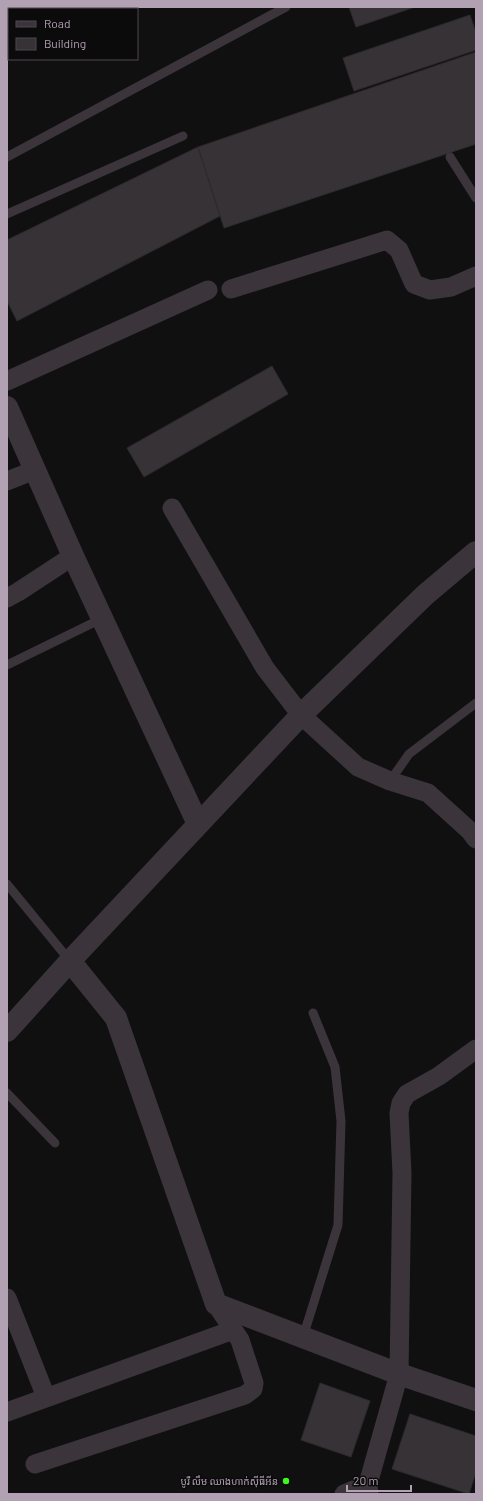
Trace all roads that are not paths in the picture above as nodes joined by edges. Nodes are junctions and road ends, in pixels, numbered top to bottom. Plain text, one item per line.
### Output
1 (286, 7) edge
2 (183, 136) dead end
3 (7, 157) edge
4 (450, 157) dead end
5 (476, 198) edge
6 (7, 214) edge
7 (476, 276) edge
8 (231, 289) dead end
9 (208, 290) dead end
10 (7, 381) edge
11 (7, 407) edge
12 (35, 470) junction
13 (7, 481) edge
14 (172, 508) dead end
15 (476, 552) edge
16 (73, 556) junction
17 (7, 598) edge
18 (103, 618) junction
19 (7, 664) edge
20 (476, 703) edge
21 (301, 715) junction
22 (390, 781) junction
23 (198, 824) junction
24 (476, 839) edge
25 (7, 884) edge
26 (70, 961) junction
27 (313, 1013) dead end
28 (7, 1031) edge
29 (476, 1049) edge
30 (7, 1093) edge
31 (54, 1144) dead end
32 (7, 1298) edge
33 (216, 1304) junction
34 (233, 1330) junction
35 (303, 1337) junction
36 (399, 1374) junction
37 (46, 1397) junction
38 (476, 1400) edge
39 (7, 1412) edge
40 (35, 1464) dead end
41 (369, 1489) edge
42 (344, 1494) edge

1 - 3 lane
2 - 6 lane
4 - 5 lane
7 - 8 street
9 - 10 street
11 - 12 street
12 - 13 street
12 - 16 street
14 - 21 street
15 - 21 street
16 - 17 street
16 - 18 street
18 - 19 lane
18 - 23 street
20 - 22 lane
21 - 22 street
21 - 23 street
22 - 24 street
23 - 26 street
25 - 26 lane
26 - 28 street
26 - 33 street
27 - 35 lane
29 - 36 street
30 - 31 lane
32 - 37 street
33 - 34 street
33 - 35 street
34 - 37 street
34 - 40 street
35 - 36 street
36 - 38 street
36 - 41 street
37 - 39 street
41 - 42 street

